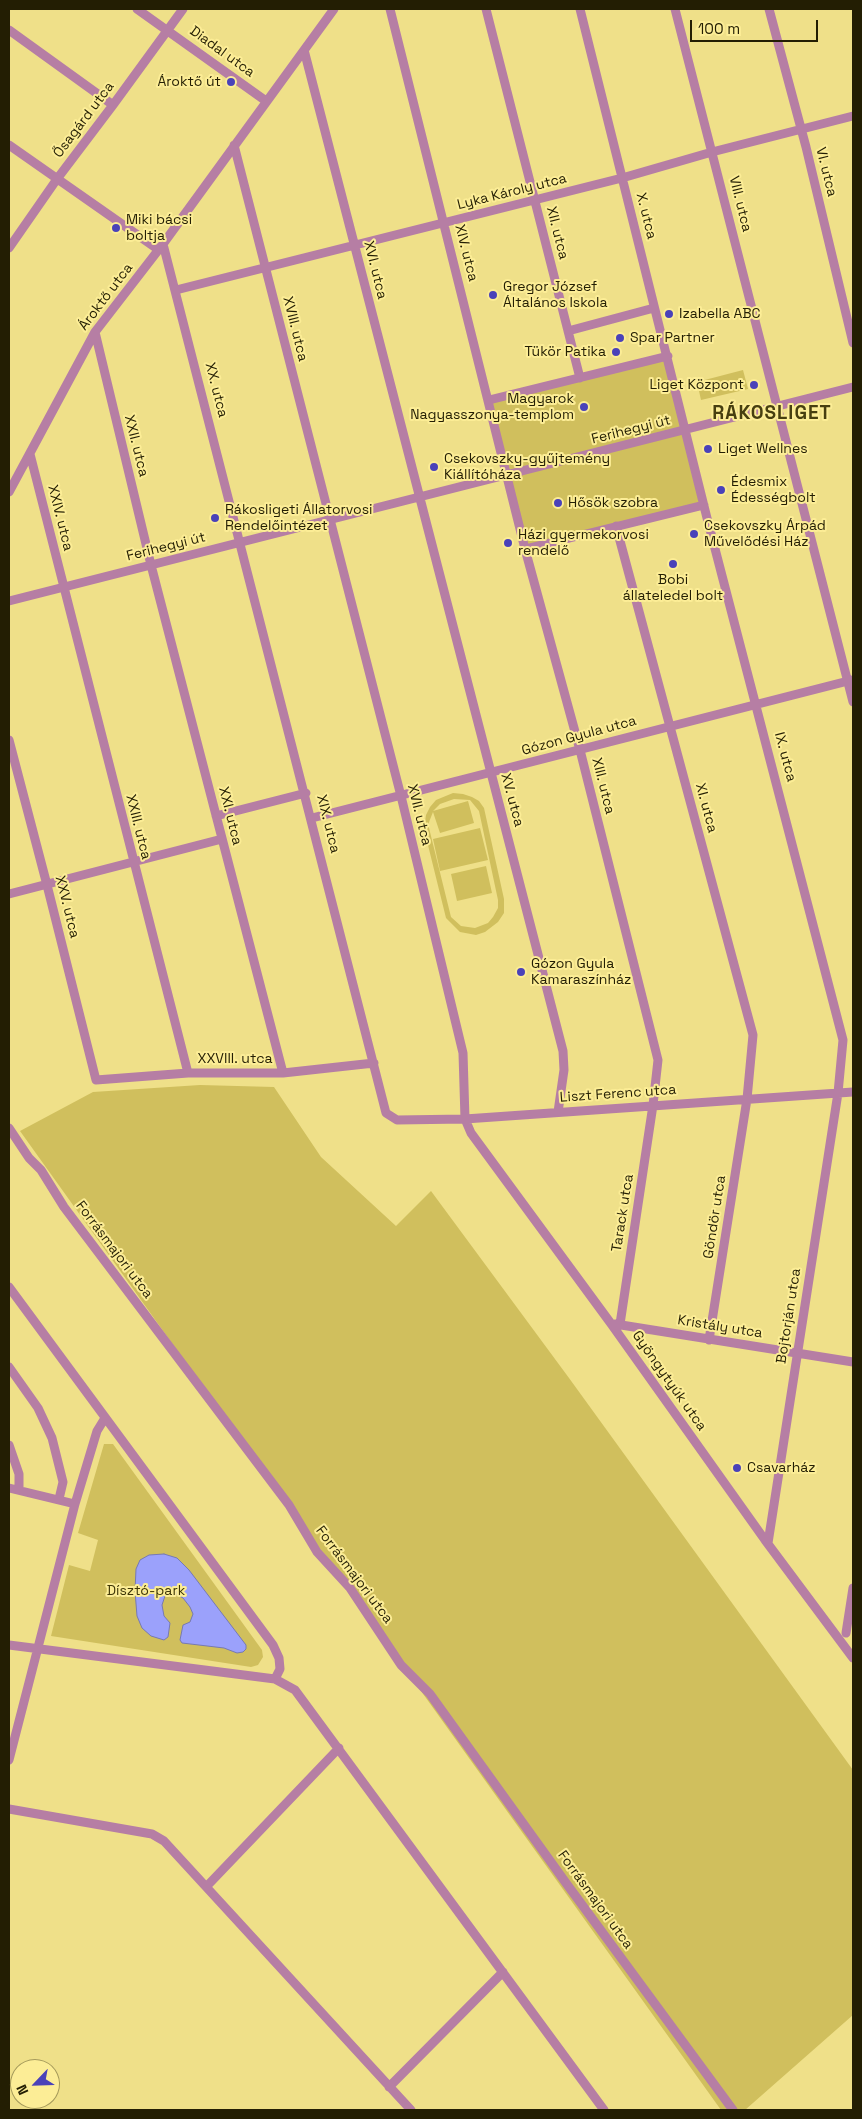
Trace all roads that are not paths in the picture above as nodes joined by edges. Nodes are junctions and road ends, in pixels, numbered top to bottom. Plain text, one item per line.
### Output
1 (137, 9) edge
2 (183, 9) edge
3 (334, 9) edge
4 (390, 9) edge
5 (486, 9) edge
6 (580, 9) edge
7 (674, 9) edge
8 (769, 9) edge
9 (9, 30) edge
10 (167, 30) junction
11 (304, 50) junction
12 (266, 101) junction
13 (113, 105) junction
14 (853, 116) edge
15 (802, 129) junction
16 (9, 145) edge
17 (234, 145) junction
18 (712, 152) junction
19 (622, 178) junction
20 (57, 179) junction
21 (534, 201) junction
22 (444, 224) junction
23 (355, 245) junction
24 (161, 247) junction
25 (9, 248) edge
26 (266, 268) junction
27 (176, 290) junction
28 (654, 308) junction
29 (568, 330) junction
30 (95, 332) junction
31 (853, 343) edge
32 (668, 356) junction
33 (580, 378) junction
34 (853, 387) edge
35 (489, 400) junction
36 (776, 406) junction
37 (686, 430) junction
38 (30, 454) junction
39 (508, 475) junction
40 (10, 488) edge
41 (420, 497) junction
42 (704, 505) junction
43 (329, 521) junction
44 (616, 526) junction
45 (240, 543) junction
46 (525, 549) junction
47 (151, 565) junction
48 (63, 588) junction
49 (9, 601) edge
50 (851, 681) edge
51 (853, 702) edge
52 (757, 704) junction
53 (669, 726) junction
54 (9, 740) edge
55 (580, 750) junction
56 (490, 772) junction
57 (306, 793) junction
58 (401, 796) junction
59 (216, 816) junction
60 (312, 818) junction
61 (222, 839) junction
62 (133, 862) junction
63 (47, 885) junction
64 (9, 894) edge
65 (374, 1063) junction
66 (188, 1073) junction
67 (283, 1073) junction
68 (96, 1080) joint
69 (853, 1092) edge
70 (838, 1094) junction
71 (747, 1099) junction
72 (653, 1105) junction
73 (558, 1112) junction
74 (386, 1113) joint
75 (465, 1119) junction
76 (9, 1128) edge
77 (9, 1287) edge
78 (616, 1324) junction
79 (709, 1340) junction
80 (797, 1354) junction
81 (853, 1362) edge
82 (9, 1367) edge
83 (105, 1418) junction
84 (9, 1445) edge
85 (9, 1488) edge
86 (19, 1490) junction
87 (60, 1499) junction
88 (75, 1504) junction
89 (768, 1543) junction
90 (853, 1588) edge
91 (846, 1635) edge
92 (9, 1645) edge
93 (39, 1650) junction
94 (853, 1658) edge
95 (275, 1679) junction
96 (339, 1748) junction
97 (9, 1760) edge
98 (9, 1810) edge
99 (207, 1886) junction
100 (503, 1972) junction
101 (389, 2087) junction
102 (410, 2110) edge
103 (604, 2110) edge
104 (733, 2110) edge

1 - 10 street, Diadal utca
2 - 10 street, Ősagárd utca
3 - 11 street, Ároktő utca
4 - 22 street, XIV. utca
5 - 21 street, XII. utca
6 - 19 street, X. utca
7 - 18 street, VIII. utca
8 - 15 street, VI. utca
9 - 13 street
10 - 12 street, Diadal utca
10 - 13 street, Ősagárd utca
11 - 12 street, Ároktő utca
11 - 23 street, XVI. utca
12 - 17 street, Ároktő utca
13 - 20 street, Ősagárd utca
14 - 15 street, Lyka Károly utca
15 - 18 street, Lyka Károly utca
15 - 31 street, VI. utca
16 - 20 street
17 - 24 street, Ároktő utca
17 - 26 street, XVIII. utca
18 - 19 street, Lyka Károly utca
18 - 36 street, VIII. utca
19 - 21 street, Lyka Károly utca
19 - 28 street, X. utca
20 - 24 street
20 - 25 street, Ősagárd utca
21 - 22 street, Lyka Károly utca
21 - 29 street, XII. utca
22 - 23 street, Lyka Károly utca
22 - 35 street, XIV. utca
23 - 26 street, Lyka Károly utca
23 - 41 street, XVI. utca
24 - 27 street, XX. utca
24 - 30 street, Ároktő utca
26 - 27 street, Lyka Károly utca
26 - 43 street, XVIII. utca
27 - 45 street, XX. utca
28 - 29 street
28 - 32 street, X. utca
29 - 33 street, XII. utca
30 - 38 street, Ároktő utca
30 - 47 street, XXII. utca
32 - 33 street
32 - 37 street, X. utca
33 - 35 street
34 - 36 street, Ferihegyi út
35 - 39 street, XIV. utca
36 - 37 street, Ferihegyi út
36 - 50 street, VIII. utca
37 - 39 street, Ferihegyi út
37 - 42 street, IX. utca
38 - 40 street, Ároktő utca
38 - 48 street, XXIV. utca
39 - 41 street, Ferihegyi út
39 - 46 street, XIII. utca
41 - 43 street, Ferihegyi út
41 - 56 street, XV. utca
42 - 44 street
42 - 52 street, IX. utca
43 - 45 street, Ferihegyi út
43 - 58 street, XVII. utca
44 - 46 street
44 - 53 street, XI. utca
45 - 47 street, Ferihegyi út
45 - 57 street, XIX. utca
46 - 55 street, XIII. utca
47 - 48 street, Ferihegyi út
47 - 59 street, XXI. utca
48 - 49 street, Ferihegyi út
48 - 62 street, XXIII. utca
50 - 51 street, VIII. utca
50 - 52 street, Gózon Gyula utca
52 - 53 street, Gózon Gyula utca
52 - 70 street, IX. utca
53 - 55 street, Gózon Gyula utca
53 - 71 street, XI. utca
54 - 63 street, XXV. utca
55 - 56 street, Gózon Gyula utca
55 - 72 street, XIII. utca
56 - 58 street, Gózon Gyula utca
56 - 73 street, XV. utca
57 - 59 street
57 - 60 street, XIX. utca
58 - 60 street, Gózon Gyula utca
58 - 75 street, XVII. utca
59 - 61 street, XXI. utca
60 - 65 street, XIX. utca
61 - 62 street
61 - 67 street, XXI. utca
62 - 63 street
62 - 66 street, XXIII. utca
63 - 64 street
63 - 68 street, XXV. utca
65 - 67 street, XXVIII. utca
65 - 74 street, XIX. utca
66 - 67 street, XXVIII. utca
66 - 68 street, XXVIII. utca
69 - 70 street, Liszt Ferenc utca
70 - 71 street, Liszt Ferenc utca
70 - 80 street, Bojtorján utca
71 - 72 street, Liszt Ferenc utca
71 - 79 street, Göndör utca
72 - 73 street, Liszt Ferenc utca
72 - 78 street, Tarack utca
73 - 75 street, Liszt Ferenc utca
74 - 75 street, Liszt Ferenc utca
75 - 78 street, Gyöngytyúk utca
76 - 104 street, Forrásmajori utca
77 - 83 street
78 - 79 street, Kristály utca
78 - 89 street, Gyöngytyúk utca
79 - 80 street, Kristály utca
80 - 81 street, Kristály utca
80 - 89 street, Bojtorján utca
82 - 87 street
83 - 88 street
83 - 95 street
84 - 86 street
85 - 86 street
86 - 87 street
87 - 88 street
88 - 93 street
89 - 91 street, Gyöngytyúk utca
90 - 91 street
91 - 94 street, Gyöngytyúk utca
92 - 93 street
93 - 95 street
93 - 97 street
95 - 96 street
96 - 99 street
96 - 100 street
98 - 99 street
99 - 101 street
100 - 101 street
100 - 103 street
101 - 102 street

